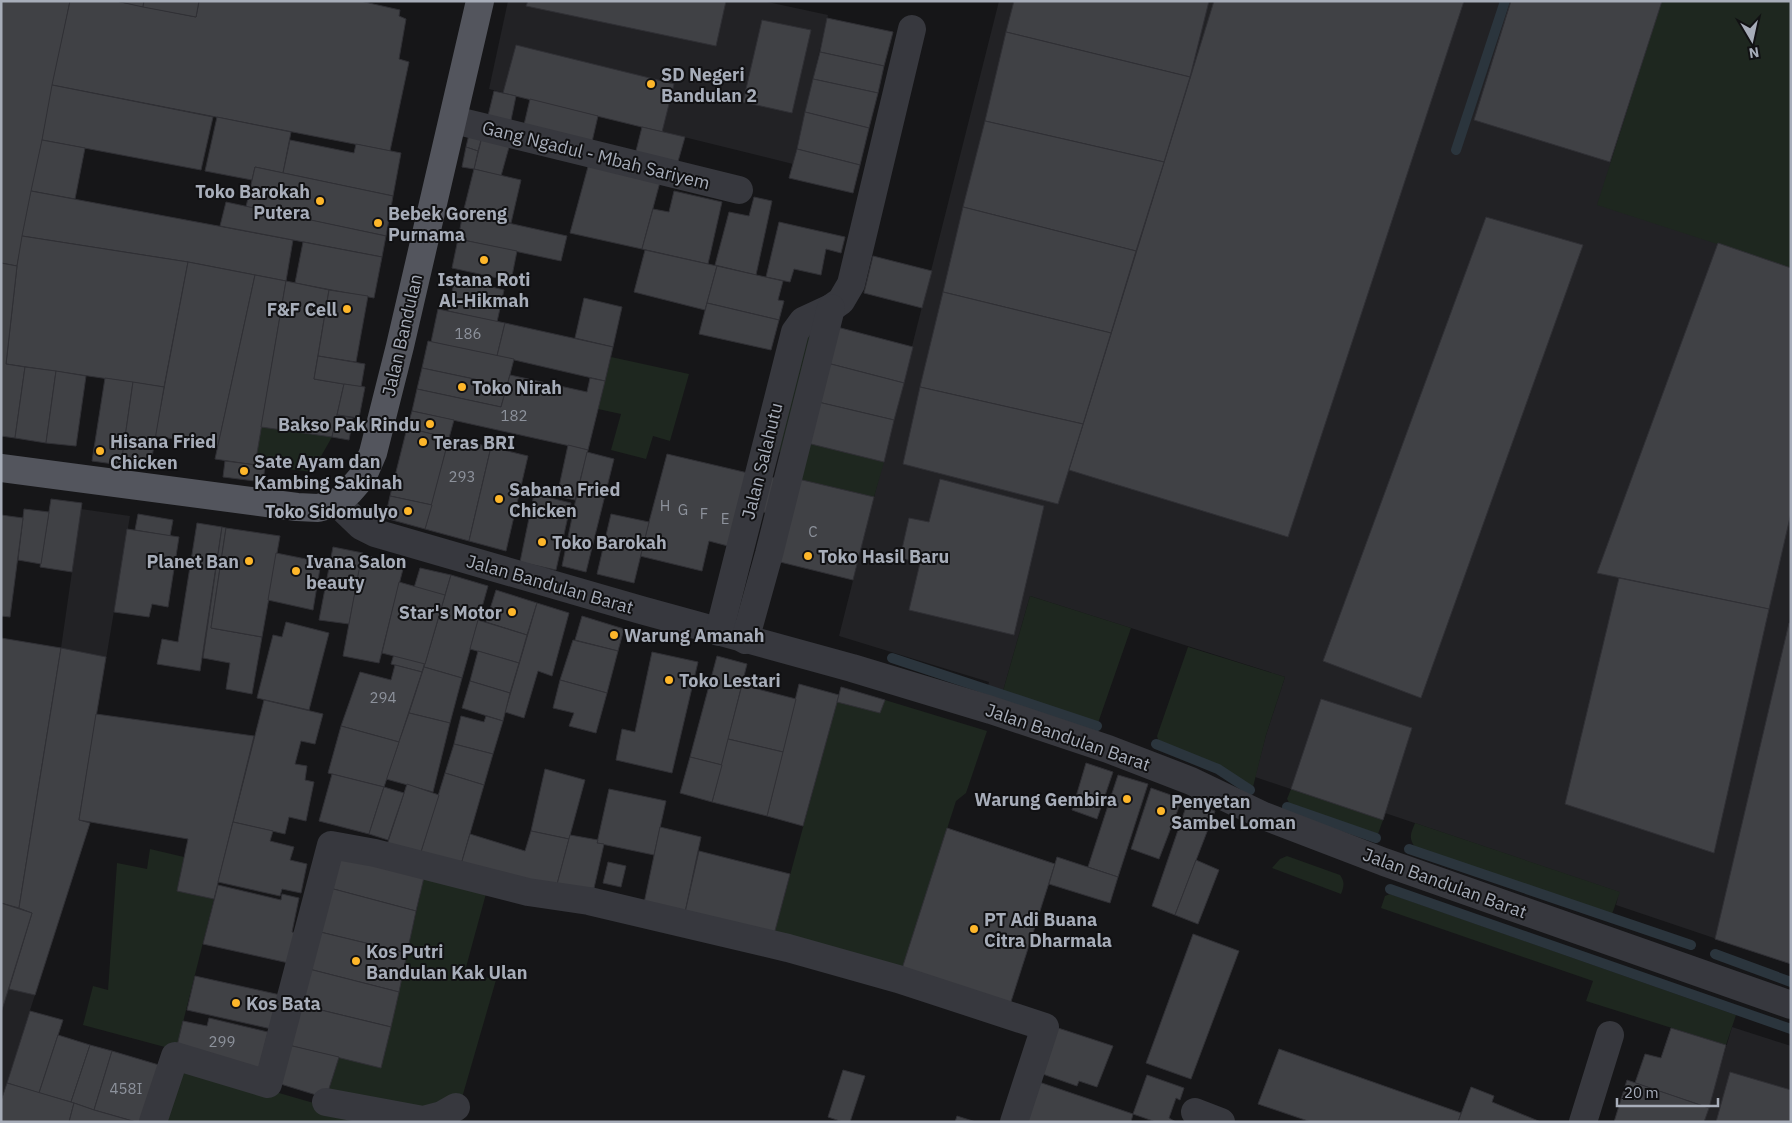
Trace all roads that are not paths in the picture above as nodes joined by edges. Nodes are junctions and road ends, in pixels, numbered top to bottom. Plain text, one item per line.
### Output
1 (480, 1) edge
2 (912, 29) dead end
3 (454, 120) junction
4 (739, 190) dead end
5 (831, 308) junction
6 (1, 468) edge
7 (337, 503) junction
8 (740, 547) junction
9 (769, 554) junction
10 (719, 632) junction
11 (745, 640) junction
12 (1791, 1005) edge
13 (1610, 1035) dead end
14 (456, 1107) dead end
15 (331, 1110) edge
16 (1195, 1112) dead end
17 (153, 1122) edge
18 (1014, 1122) edge
19 (1220, 1122) edge
20 (1584, 1122) edge

1 - 3 main road, Jalan Bandulan
2 - 5 street, Jalan Salahutu
3 - 4 street, Gang Ngadul - Mbah Sariyem
3 - 7 main road, Jalan Bandulan
5 - 8 street, Jalan Salahutu
5 - 9 street, Jalan Salahutu
6 - 7 main road
7 - 10 street, Jalan Bandulan Barat
8 - 9 street
8 - 10 street, Jalan Salahutu
9 - 11 street, Jalan Salahutu
10 - 11 street, Jalan Bandulan Barat
11 - 12 street, Jalan Bandulan Barat
13 - 20 street
14 - 15 street
16 - 19 street
17 - 18 street

